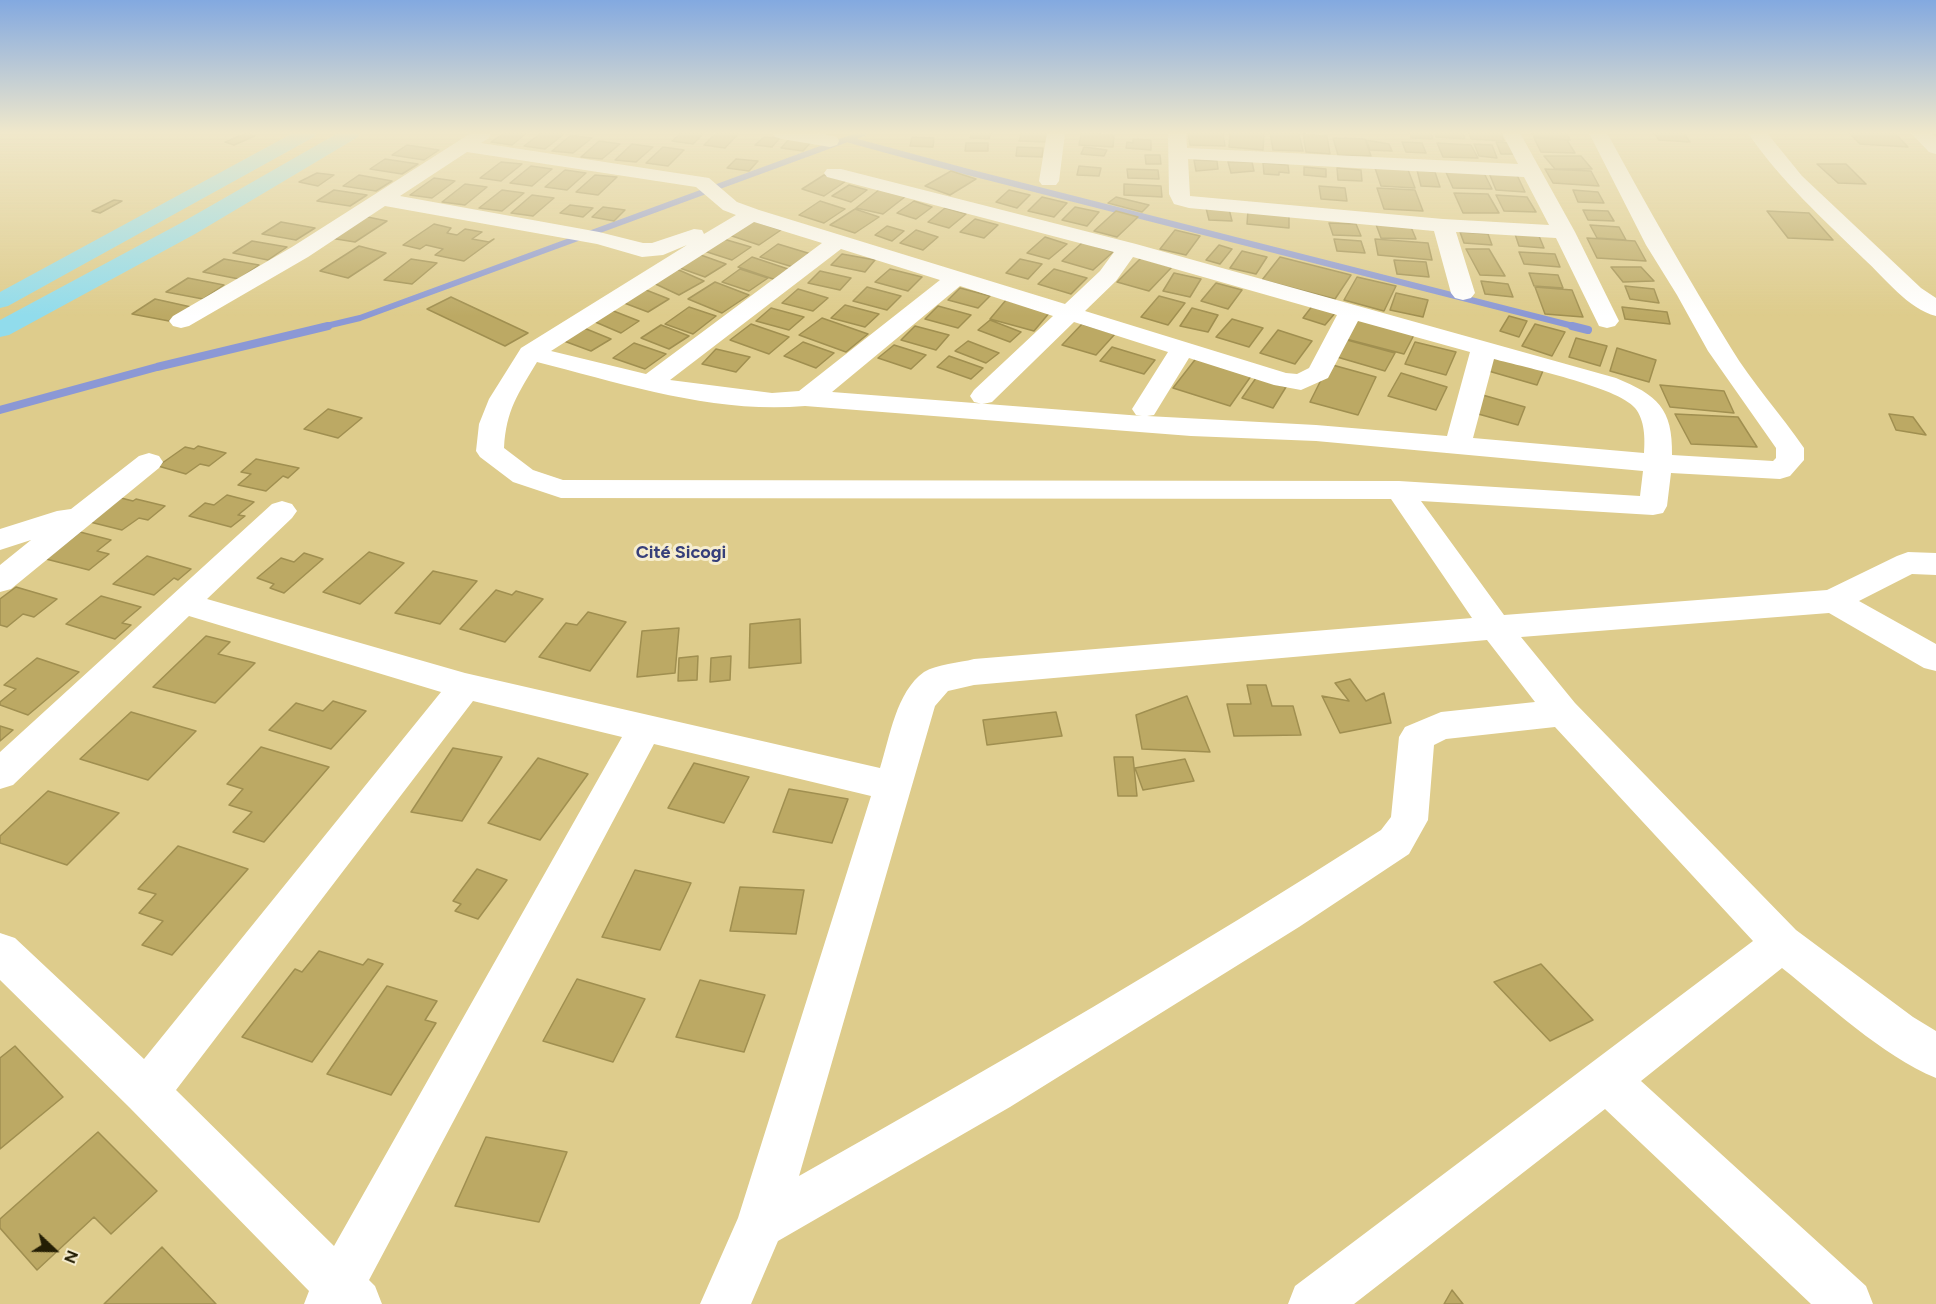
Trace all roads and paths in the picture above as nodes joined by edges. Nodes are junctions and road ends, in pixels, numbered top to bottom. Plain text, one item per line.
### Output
1 (196, 194) edge
2 (248, 194) edge
3 (388, 194) edge
4 (719, 194) edge
5 (915, 194) edge
6 (1179, 194) edge
7 (1544, 194) edge
8 (1630, 194) edge
9 (1809, 194) edge
10 (380, 199) junction
11 (741, 210) junction
12 (1443, 225) junction
13 (1564, 231) junction
14 (839, 240) junction
15 (1128, 249) junction
16 (955, 279) junction
17 (1463, 293) dead end
18 (0, 301) edge
19 (1936, 309) edge
20 (1351, 311) junction
21 (1068, 314) junction
22 (181, 321) dead end
23 (1607, 321) dead end
24 (0, 330) edge
25 (1484, 348) junction
26 (1182, 349) junction
27 (530, 353) junction
28 (650, 383) junction
29 (983, 396) dead end
30 (805, 398) junction
31 (1145, 409) dead end
32 (1458, 444) junction
33 (149, 462) dead end
34 (1656, 463) junction
35 (1399, 490) junction
36 (88, 511) junction
37 (282, 511) dead end
38 (0, 540) edge
39 (1936, 564) edge
40 (0, 581) edge
41 (1834, 602) junction
42 (183, 603) junction
43 (1497, 630) junction
44 (1936, 659) edge
45 (465, 686) junction
46 (1563, 713) junction
47 (645, 728) junction
48 (0, 774) edge
49 (892, 786) junction
50 (1782, 942) junction
51 (0, 952) edge
52 (1936, 1056) edge
53 (1607, 1080) junction
54 (146, 1092) junction
55 (761, 1224) junction
56 (342, 1298) edge
57 (725, 1304) edge
58 (1313, 1304) edge
59 (1848, 1304) edge

1 - 18 main road
2 - 24 main road
3 - 10 street
4 - 11 street
5 - 15 street
6 - 12 street
7 - 13 street
8 - 34 street
9 - 19 street
10 - 11 street
10 - 22 street
11 - 14 street
11 - 27 street
12 - 13 street
12 - 17 street
13 - 23 street
14 - 16 street
14 - 28 street
15 - 20 street
15 - 21 street
16 - 21 street
16 - 30 street
20 - 25 street
20 - 26 street
21 - 26 street
21 - 29 street
25 - 32 street
25 - 34 street
26 - 31 street
27 - 28 street
27 - 35 street
28 - 30 street
30 - 32 street
32 - 34 street
33 - 36 street
34 - 35 street
35 - 43 street
36 - 38 street
36 - 40 street
37 - 42 street
39 - 41 street
41 - 43 street
41 - 44 street
42 - 45 street
42 - 48 street
43 - 46 street
43 - 49 street
45 - 47 street
45 - 54 street
46 - 50 street
46 - 55 street
47 - 49 street
47 - 56 street
49 - 55 street
50 - 52 street
50 - 53 street
51 - 54 street
53 - 58 street
53 - 59 street
54 - 56 street
55 - 57 street

